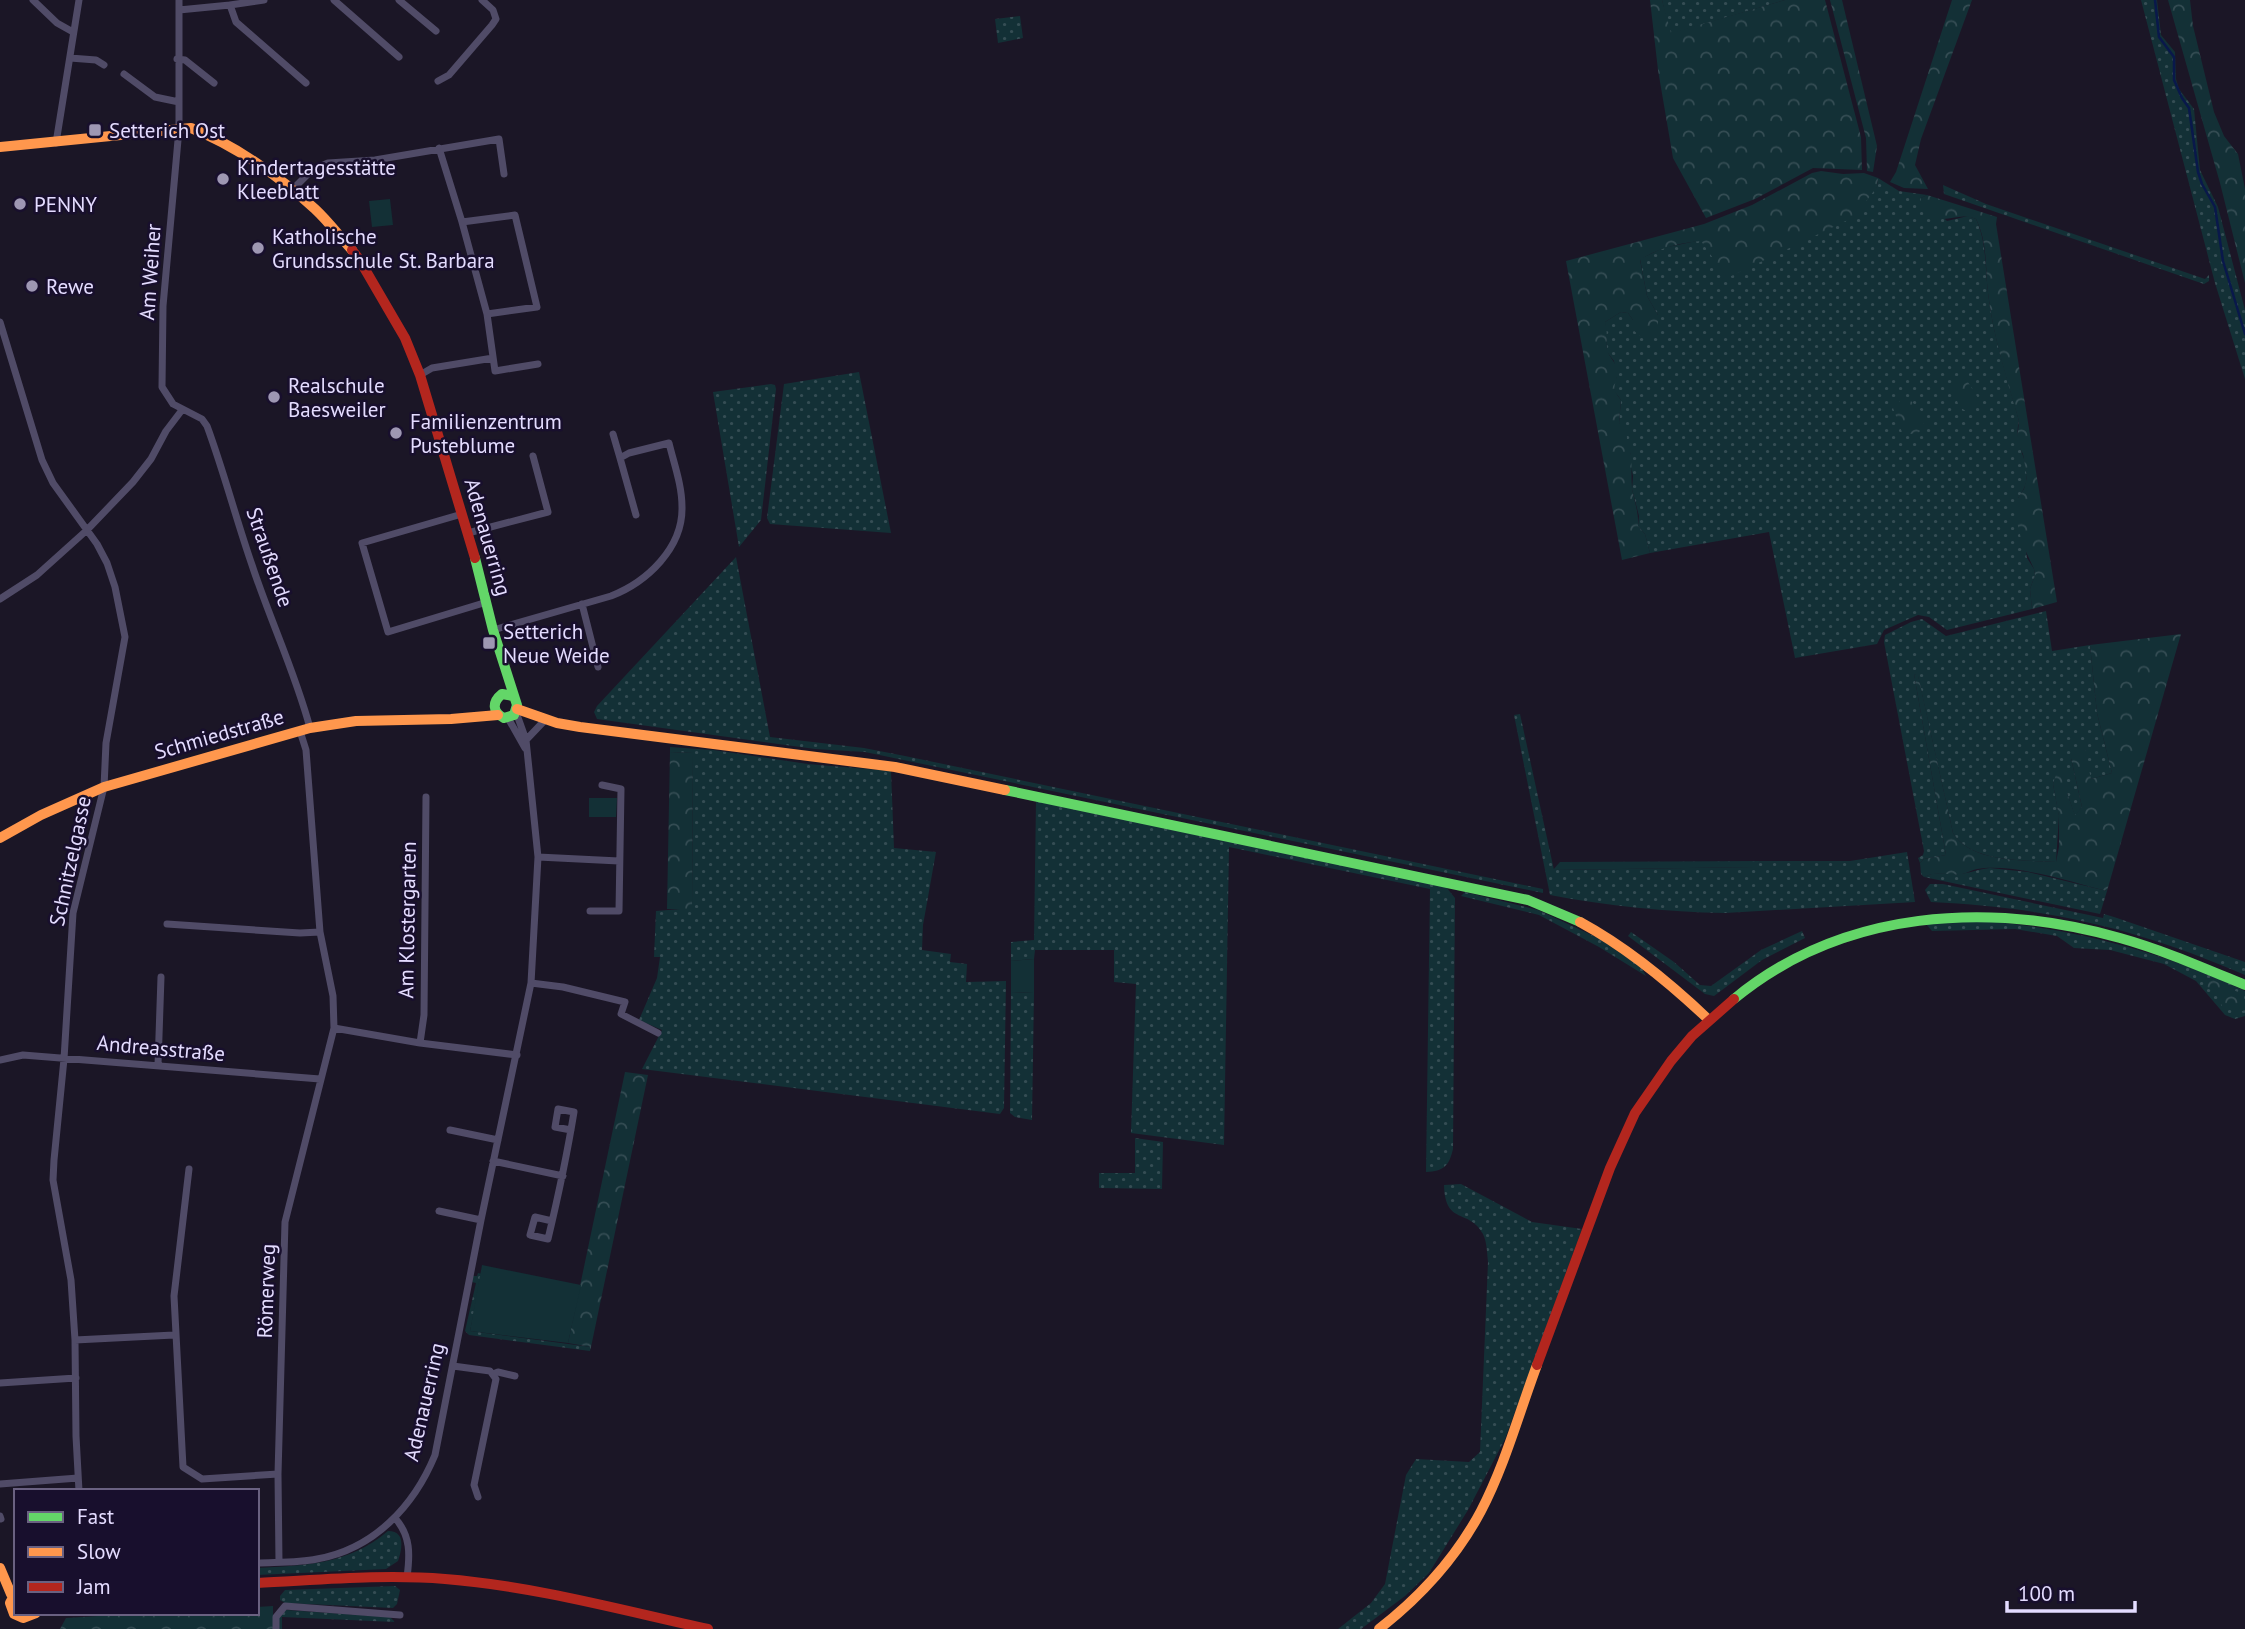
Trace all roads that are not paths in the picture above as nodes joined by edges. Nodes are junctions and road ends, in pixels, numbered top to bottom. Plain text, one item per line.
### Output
1 (33, 0) edge
2 (79, 0) edge
3 (179, 0) edge
4 (264, 0) edge
5 (334, 0) edge
6 (399, 0) edge
7 (482, 0) edge
8 (230, 5) junction
9 (179, 10) junction
10 (436, 31) dead end
11 (73, 32) junction
12 (399, 57) dead end
13 (70, 58) junction
14 (177, 59) junction
15 (104, 65) dead end
16 (124, 74) dead end
17 (438, 81) dead end
18 (214, 83) dead end
19 (306, 83) dead end
20 (179, 102) junction
21 (179, 129) junction
22 (56, 143) junction
23 (0, 147) edge
24 (439, 148) junction
25 (503, 174) dead end
26 (291, 191) junction
27 (462, 222) junction
28 (487, 314) junction
29 (0, 322) edge
30 (493, 358) junction
31 (538, 364) dead end
32 (420, 374) junction
33 (182, 410) junction
34 (613, 434) dead end
35 (533, 456) dead end
36 (620, 458) junction
37 (462, 514) junction
38 (636, 515) dead end
39 (87, 530) junction
40 (468, 533) junction
41 (0, 599) edge
42 (487, 602) junction
43 (582, 604) junction
44 (493, 629) junction
45 (598, 667) dead end
46 (509, 695) junction
47 (506, 712) junction
48 (547, 719) junction
49 (305, 730) junction
50 (526, 740) junction
51 (527, 752) junction
52 (602, 785) dead end
53 (104, 787) junction
54 (426, 797) dead end
55 (0, 838) edge
56 (538, 857) junction
57 (619, 861) junction
58 (590, 911) dead end
59 (167, 924) dead end
60 (320, 932) junction
61 (162, 978) dead end
62 (530, 983) junction
63 (2245, 985) edge
64 (1709, 1020) junction
65 (334, 1028) junction
66 (658, 1033) dead end
67 (420, 1043) junction
68 (517, 1055) junction
69 (64, 1059) junction
70 (0, 1060) edge
71 (158, 1065) junction
72 (320, 1079) junction
73 (450, 1130) dead end
74 (571, 1130) dead end
75 (498, 1140) junction
76 (494, 1161) junction
77 (189, 1169) dead end
78 (563, 1176) junction
79 (439, 1211) dead end
80 (481, 1220) junction
81 (552, 1221) dead end
82 (174, 1335) junction
83 (75, 1340) junction
84 (453, 1366) junction
85 (493, 1374) junction
86 (514, 1376) dead end
87 (76, 1378) junction
88 (0, 1382) edge
89 (278, 1474) junction
90 (78, 1478) junction
91 (0, 1484) edge
92 (79, 1489) edge
93 (478, 1497) dead end
94 (395, 1518) junction
95 (279, 1562) junction
96 (259, 1563) edge
97 (0, 1568) edge
98 (407, 1577) junction
99 (259, 1583) edge
100 (14, 1593) edge
101 (34, 1615) edge
102 (35, 1615) edge
103 (400, 1615) dead end
104 (17, 1627) edge
105 (34, 1627) dead end
106 (276, 1629) edge
107 (708, 1629) edge
108 (1379, 1629) edge

1 - 11 street
2 - 11 street
3 - 9 street, Am Weiher
4 - 8 street
5 - 12 street
6 - 10 street
7 - 17 street
8 - 9 street
8 - 19 street
9 - 14 street, Am Weiher
11 - 13 street
13 - 15 street
13 - 22 street
14 - 18 street
14 - 20 street, Am Weiher
16 - 20 street
20 - 21 street, Am Weiher
21 - 22 street, Adenauerring
21 - 26 street, Adenauerring
21 - 33 street, Am Weiher
22 - 23 street, Adenauerring
24 - 25 street
24 - 26 street
24 - 27 street
26 - 32 street, Adenauerring
27 - 28 street
27 - 28 street
28 - 30 street
29 - 39 street, Schnitzelgasse
30 - 31 street
30 - 32 street
32 - 37 street, Adenauerring
33 - 39 street
33 - 49 street, Straußende
34 - 36 street
35 - 40 street
36 - 38 street
36 - 43 street
37 - 40 street, Adenauerring
37 - 42 street
39 - 41 street
39 - 53 street, Schnitzelgasse
40 - 42 street, Adenauerring
42 - 44 street, Adenauerring
43 - 44 street
43 - 45 street
44 - 46 street, Adenauerring
46 - 47 street, Adenauerring
46 - 47 street
47 - 48 street
47 - 49 street, Schmiedstraße
47 - 50 street, Adenauerring
47 - 51 street, Adenauerring
48 - 50 street
48 - 64 street
49 - 53 street, Schmiedstraße
49 - 60 street, Straußende
50 - 51 street, Adenauerring
51 - 56 street, Adenauerring
52 - 57 street
53 - 55 street, Schmiedstraße
53 - 69 street, Schnitzelgasse
54 - 67 street, Am Klostergarten
56 - 57 street
56 - 62 street, Adenauerring
57 - 58 street
59 - 60 street
60 - 65 street, Straußende
61 - 71 street
62 - 66 street
62 - 68 street, Adenauerring
63 - 64 street
64 - 108 street
65 - 67 street
65 - 72 street, Römerweg
67 - 68 street
68 - 75 street, Adenauerring
69 - 70 street, Andreasstraße
69 - 71 street, Andreasstraße
69 - 83 street, Schnitzelgasse
71 - 72 street, Andreasstraße
72 - 89 street, Römerweg
73 - 75 street
74 - 78 street
75 - 76 street, Adenauerring
76 - 78 street
76 - 80 street, Adenauerring
77 - 82 street
78 - 81 street
79 - 80 street
80 - 84 street, Adenauerring
82 - 83 street
82 - 89 street
83 - 87 street, Schnitzelgasse
84 - 85 street
84 - 94 street, Adenauerring
85 - 86 street
85 - 93 street
87 - 88 street
87 - 90 street, Schnitzelgasse
89 - 95 street, Römerweg
90 - 91 street
90 - 92 street, Schnitzelgasse
94 - 95 street, Adenauerring
94 - 98 street
95 - 96 street, Adenauerring
97 - 100 street
98 - 99 street
98 - 107 street
100 - 104 street
101 - 104 street
102 - 105 street
103 - 106 street

